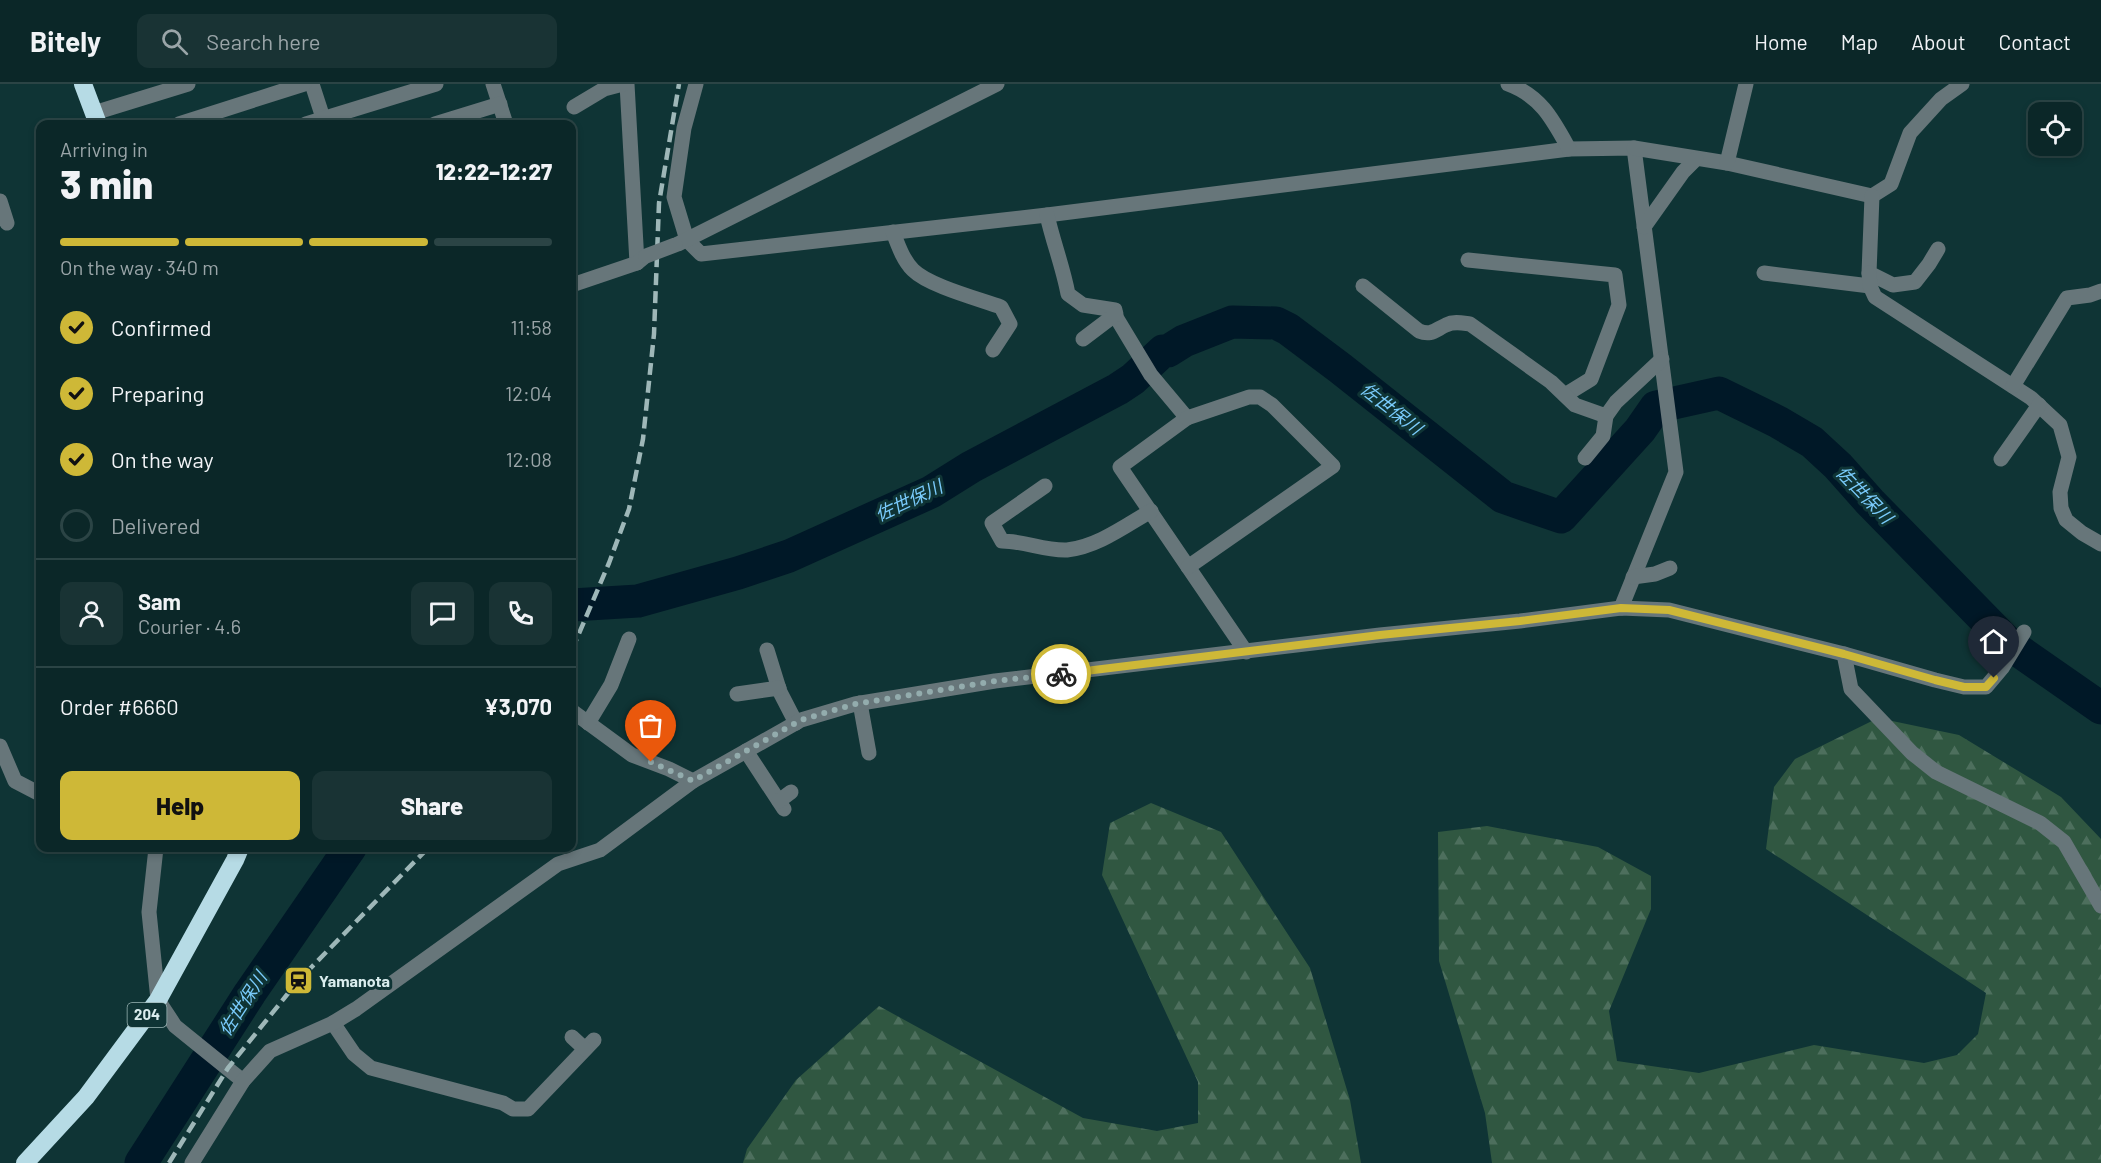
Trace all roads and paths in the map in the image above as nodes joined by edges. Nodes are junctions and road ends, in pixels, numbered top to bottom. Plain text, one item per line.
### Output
1 (84, 84) edge
2 (188, 84) edge
3 (304, 84) edge
4 (312, 84) edge
5 (436, 84) edge
6 (493, 84) edge
7 (622, 84) edge
8 (627, 84) edge
9 (696, 84) edge
10 (997, 84) edge
11 (1508, 84) edge
12 (1746, 84) edge
13 (1962, 84) edge
14 (500, 105) junction
15 (574, 107) dead end
16 (96, 119) edge
17 (192, 120) edge
18 (323, 120) edge
19 (330, 120) edge
20 (449, 120) edge
21 (505, 120) edge
22 (1634, 148) junction
23 (1569, 149) junction
24 (1696, 159) junction
25 (1726, 163) junction
26 (1872, 195) junction
27 (0, 201) edge
28 (1047, 214) junction
29 (7, 223) dead end
30 (1644, 228) junction
31 (893, 232) junction
32 (681, 242) junction
33 (1938, 249) dead end
34 (641, 259) junction
35 (1468, 260) dead end
36 (1764, 273) dead end
37 (1870, 280) junction
38 (576, 283) edge
39 (1362, 286) dead end
40 (2101, 291) edge
41 (1116, 315) junction
42 (1083, 339) dead end
43 (993, 351) dead end
44 (1662, 359) junction
45 (2013, 387) junction
46 (1565, 395) junction
47 (2039, 405) junction
48 (1606, 416) junction
49 (1187, 418) junction
50 (1585, 458) dead end
51 (2001, 459) dead end
52 (1045, 486) dead end
53 (1150, 511) junction
54 (2101, 544) edge
55 (1188, 567) junction
56 (1670, 568) dead end
57 (1634, 578) junction
58 (1621, 608) junction
59 (2024, 632) dead end
60 (629, 639) dead end
61 (767, 650) dead end
62 (1246, 652) junction
63 (1844, 654) junction
64 (779, 688) junction
65 (737, 694) dead end
66 (860, 703) junction
67 (576, 714) edge
68 (588, 723) junction
69 (796, 723) junction
70 (0, 746) edge
71 (746, 751) junction
72 (870, 753) dead end
73 (693, 781) junction
74 (36, 792) edge
75 (785, 801) dead end
76 (156, 852) edge
77 (238, 852) edge
78 (2101, 906) edge
79 (158, 1000) junction
80 (333, 1023) junction
81 (572, 1037) dead end
82 (243, 1081) junction
83 (26, 1163) edge
84 (192, 1163) edge

1 - 16 highway
2 - 16 street
3 - 17 street
4 - 18 street
5 - 19 street
6 - 14 street
7 - 15 street
8 - 34 street
9 - 32 street
10 - 32 street
11 - 23 street
12 - 25 street
13 - 26 street
14 - 20 street
14 - 21 street
22 - 23 street
22 - 24 street
22 - 30 street
23 - 28 street
24 - 25 street
24 - 30 street
25 - 26 street
26 - 37 street
27 - 29 street
28 - 31 street
28 - 41 street
30 - 44 street
31 - 32 street
31 - 43 street
32 - 34 street, bridge
33 - 37 street
34 - 38 street
35 - 46 street
36 - 37 street
37 - 45 street
39 - 46 street
40 - 45 street
41 - 42 street
41 - 49 street
44 - 48 street
44 - 57 street
45 - 47 street
46 - 48 street
47 - 51 street
47 - 54 street
48 - 50 street
49 - 53 street
49 - 55 street
52 - 53 street
53 - 55 street
55 - 62 street
56 - 57 street
57 - 58 street
58 - 62 street
58 - 63 street
59 - 63 street
60 - 68 street
61 - 64 street
62 - 66 street
63 - 78 street
64 - 65 street
64 - 69 street
66 - 69 street
66 - 72 street
67 - 68 street
68 - 73 street
69 - 71 street
70 - 74 street
71 - 73 street
71 - 75 street
73 - 80 street
76 - 79 street
77 - 79 highway, 204
79 - 82 street
79 - 83 highway, 204
80 - 81 street
80 - 82 street
82 - 84 street

